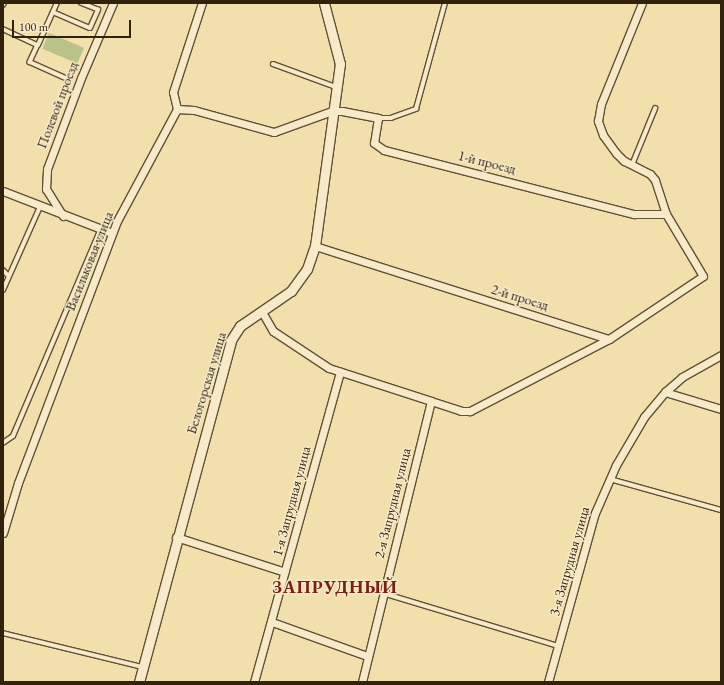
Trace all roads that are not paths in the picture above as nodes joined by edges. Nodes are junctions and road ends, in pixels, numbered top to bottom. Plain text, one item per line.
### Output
1 (57, 3) edge
2 (81, 3) edge
3 (113, 3) edge
4 (202, 3) edge
5 (324, 3) edge
6 (445, 3) edge
7 (642, 3) edge
8 (53, 12) junction
9 (3, 29) edge
10 (38, 45) junction
11 (273, 64) dead end
12 (68, 79) dead end
13 (337, 87) junction
14 (655, 109) dead end
15 (177, 110) junction
16 (332, 111) junction
17 (378, 118) junction
18 (632, 165) junction
19 (3, 191) edge
20 (40, 206) junction
21 (666, 214) junction
22 (63, 216) junction
23 (101, 229) junction
24 (112, 233) junction
25 (315, 246) junction
26 (3, 270) edge
27 (9, 276) junction
28 (3, 290) edge
29 (262, 312) junction
30 (609, 339) junction
31 (721, 355) edge
32 (340, 372) junction
33 (665, 392) junction
34 (431, 401) junction
35 (721, 409) edge
36 (3, 443) edge
37 (609, 479) junction
38 (721, 510) edge
39 (3, 533) edge
40 (176, 537) junction
41 (285, 572) junction
42 (382, 593) junction
43 (272, 622) junction
44 (3, 633) edge
45 (559, 646) junction
46 (367, 656) junction
47 (142, 667) junction
48 (139, 682) edge
49 (254, 682) edge
50 (362, 682) edge
51 (548, 682) edge

1 - 8 lane
2 - 8 lane
3 - 22 street, Полевой проезд
4 - 15 street
5 - 13 street, Белогорская улица
6 - 17 lane
7 - 18 street
8 - 10 lane
9 - 10 lane
10 - 12 lane
11 - 13 lane
13 - 16 street, Белогорская улица
14 - 18 lane
15 - 16 street
15 - 24 street, Васильковая улица
16 - 17 street
16 - 25 street, Белогорская улица
17 - 21 street, 1-й проезд
18 - 21 street
19 - 20 street
20 - 22 street
20 - 27 lane
21 - 30 street
22 - 23 street
23 - 24 street
23 - 36 lane
24 - 39 street, Васильковая улица
25 - 29 street, Белогорская улица
25 - 30 street, 2-й проезд
26 - 27 lane
27 - 28 lane
29 - 32 street
29 - 40 street, Белогорская улица
30 - 34 street
31 - 33 street, 3-я Запрудная улица
32 - 34 street
32 - 41 street, 1-я Запрудная улица
33 - 35 street
33 - 37 street, 3-я Запрудная улица
34 - 42 street, 2-я Запрудная улица
37 - 38 lane
37 - 45 street, 3-я Запрудная улица
40 - 41 street
40 - 47 street, Белогорская улица
41 - 43 street, 1-я Запрудная улица
42 - 45 lane
42 - 46 street, 2-я Запрудная улица
43 - 46 street
43 - 49 street, 1-я Запрудная улица
44 - 47 lane
45 - 51 street, 3-я Запрудная улица
46 - 50 street, 2-я Запрудная улица
47 - 48 street, Белогорская улица

